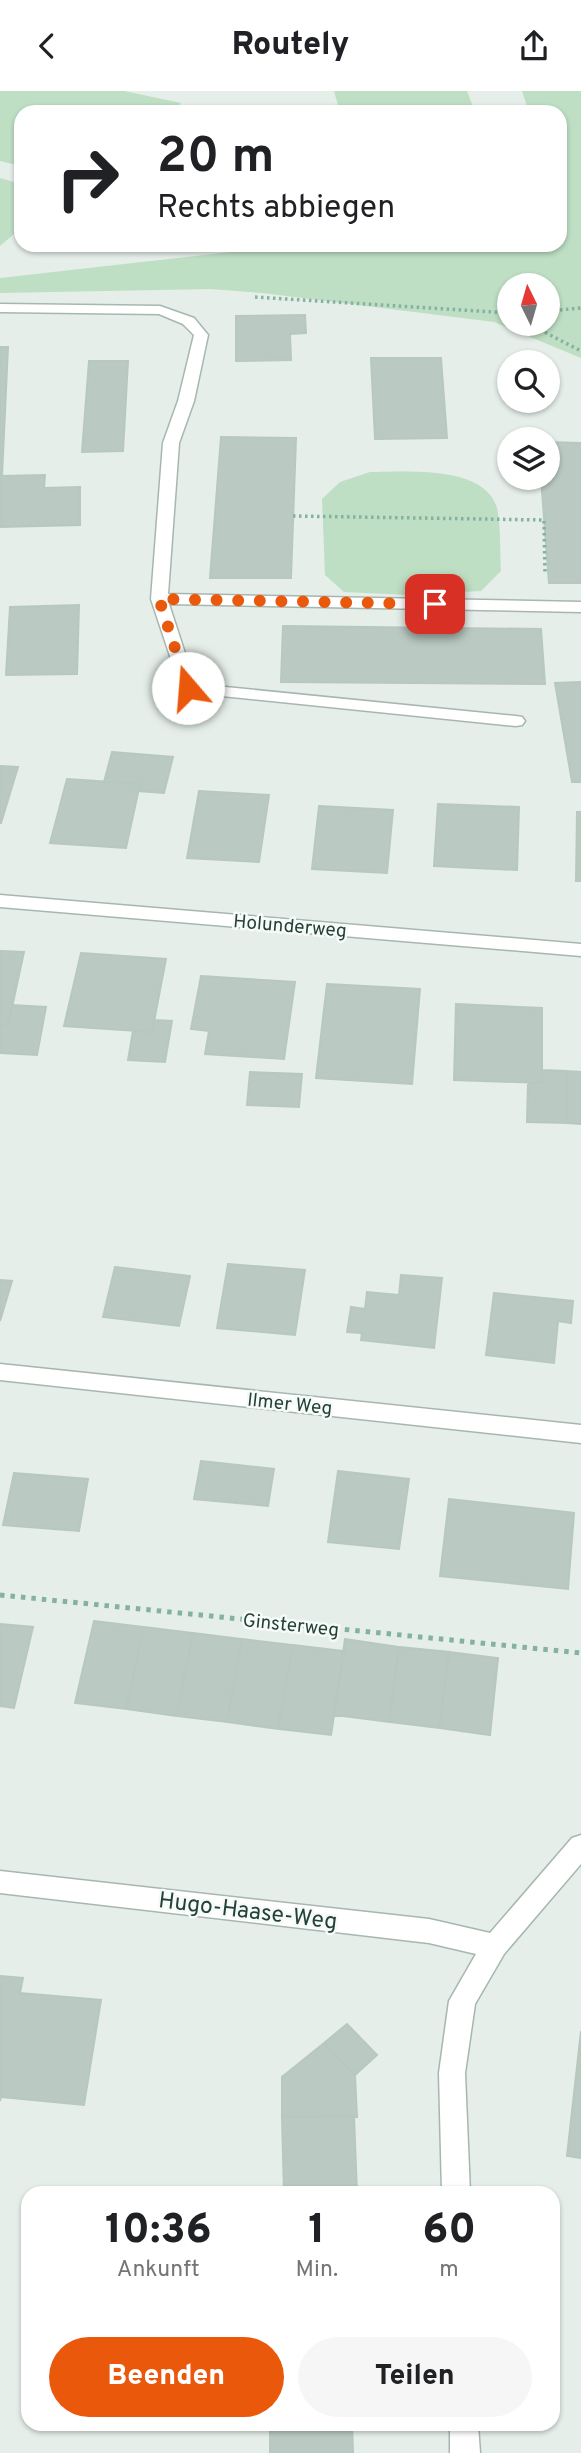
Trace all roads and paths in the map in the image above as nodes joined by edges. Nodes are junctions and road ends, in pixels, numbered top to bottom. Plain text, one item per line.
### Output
1 (256, 297) dead end
2 (0, 308) edge
3 (581, 308) edge
4 (560, 310) edge
5 (497, 312) edge
6 (552, 336) edge
7 (581, 351) edge
8 (293, 516) dead end
9 (159, 599) junction
10 (545, 606) junction
11 (581, 607) edge
12 (516, 721) dead end
13 (0, 901) edge
14 (581, 950) edge
15 (0, 1373) edge
16 (581, 1434) edge
17 (0, 1595) edge
18 (581, 1653) edge
19 (581, 1846) edge
20 (0, 1882) edge
21 (495, 1946) junction
22 (456, 2186) edge
23 (464, 2431) edge
24 (465, 2453) edge

1 - 5 path
2 - 9 street
3 - 4 path
6 - 7 path
8 - 10 path
9 - 10 street
9 - 12 street
10 - 11 street
13 - 14 street, Holunderweg
15 - 16 street, Ilmer Weg
17 - 18 path, Ginsterweg
19 - 21 street
20 - 21 street, Hugo-Haase-Weg
21 - 22 street
23 - 24 street

